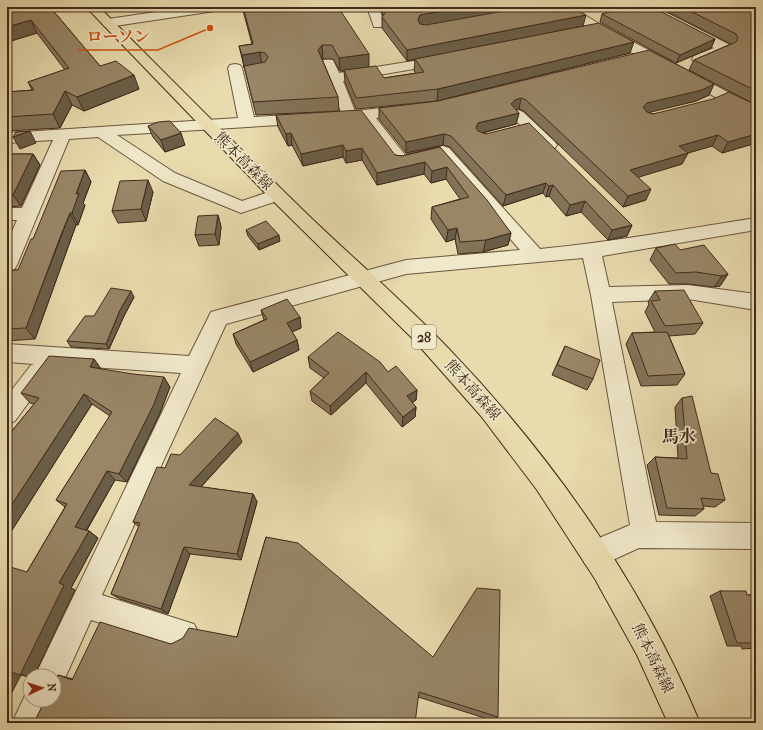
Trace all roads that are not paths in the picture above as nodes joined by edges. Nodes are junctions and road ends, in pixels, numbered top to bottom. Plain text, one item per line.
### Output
1 (92, 7) edge
2 (216, 7) edge
3 (373, 7) edge
4 (563, 7) edge
5 (646, 7) edge
6 (108, 23) junction
7 (378, 24) dead end
8 (646, 55) junction
9 (460, 56) edge
10 (623, 60) edge
11 (328, 63) dead end
12 (674, 70) junction
13 (240, 72) dead end
14 (334, 78) junction
15 (723, 96) junction
16 (709, 102) edge
17 (421, 108) edge
18 (756, 113) edge
19 (358, 116) junction
20 (247, 122) junction
21 (206, 124) junction
22 (521, 124) edge
23 (100, 131) junction
24 (63, 134) junction
25 (7, 138) edge
26 (558, 154) edge
27 (277, 194) junction
28 (7, 214) edge
29 (29, 214) junction
30 (756, 224) edge
31 (631, 226) edge
32 (647, 243) junction
33 (591, 251) junction
34 (536, 256) junction
35 (7, 265) edge
36 (362, 278) junction
37 (601, 295) junction
38 (756, 302) edge
39 (7, 353) edge
40 (51, 356) junction
41 (196, 365) junction
42 (7, 414) edge
43 (645, 535) junction
44 (756, 536) edge
45 (595, 554) junction
46 (84, 604) junction
47 (184, 634) edge
48 (54, 668) edge
49 (35, 708) edge
50 (28, 723) edge
51 (684, 723) edge

1 - 6 main road, 熊本高森線 / 28
2 - 6 street
3 - 7 street
4 - 8 street
5 - 12 street
6 - 21 main road, 熊本高森線 / 28
8 - 10 street
8 - 12 street
9 - 14 street
11 - 14 street
12 - 15 street
13 - 20 street
14 - 19 street
15 - 16 street
15 - 18 street
17 - 19 street
19 - 20 street
19 - 34 street
20 - 21 street
21 - 23 street
21 - 27 main road, 熊本高森線 / 28
22 - 26 street
23 - 24 street
23 - 27 street
24 - 25 street
24 - 29 street
27 - 36 main road, 熊本高森線 / 28
28 - 29 street
29 - 35 street
30 - 32 street
31 - 32 street
32 - 33 street
33 - 34 street
33 - 37 street
34 - 36 street
36 - 41 street
36 - 45 main road, 熊本高森線 / 28
37 - 38 street
37 - 43 street
39 - 40 street
40 - 41 street
40 - 42 street
41 - 46 street
43 - 44 street
43 - 45 street
45 - 51 main road, 熊本高森線 / 28
46 - 47 street
46 - 48 street
49 - 50 street

